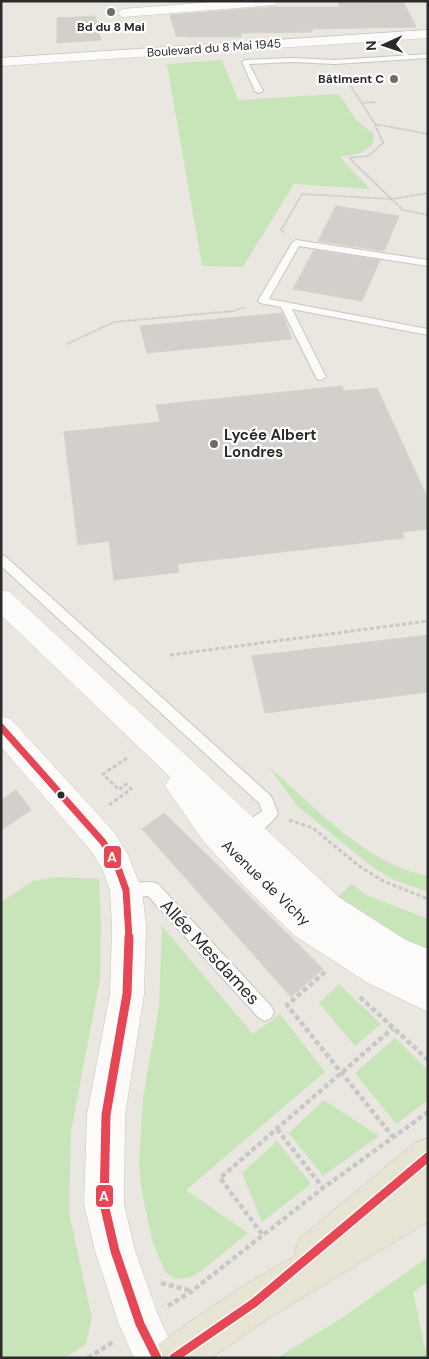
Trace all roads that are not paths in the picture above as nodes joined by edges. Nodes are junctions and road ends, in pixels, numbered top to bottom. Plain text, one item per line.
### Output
1 (274, 1) edge
2 (123, 13) dead end
3 (428, 34) edge
4 (428, 56) edge
5 (1, 62) edge
6 (259, 91) dead end
7 (428, 263) edge
8 (286, 307) junction
9 (428, 332) edge
10 (320, 377) dead end
11 (1, 559) edge
12 (1, 599) edge
13 (1, 727) edge
14 (140, 730) junction
15 (258, 822) junction
16 (215, 833) junction
17 (126, 890) junction
18 (428, 965) edge
19 (428, 995) edge
20 (266, 1012) dead end
21 (428, 1157) edge
22 (428, 1200) edge
23 (254, 1303) junction
24 (157, 1358) edge
25 (174, 1358) edge

1 - 2 street
3 - 5 street, Boulevard du 8 Mai 1945
4 - 6 lane
7 - 8 lane
8 - 9 lane
8 - 10 lane
11 - 15 lane
12 - 14 street, Avenue de Vichy
13 - 17 street
14 - 15 street, Avenue de Vichy
14 - 16 street, Avenue de Vichy
15 - 16 lane
15 - 18 street, Avenue de Vichy
16 - 19 street, Avenue de Vichy
17 - 20 lane, Allée Mesdames
17 - 24 street
21 - 23 main road
22 - 23 main road
23 - 25 main road

